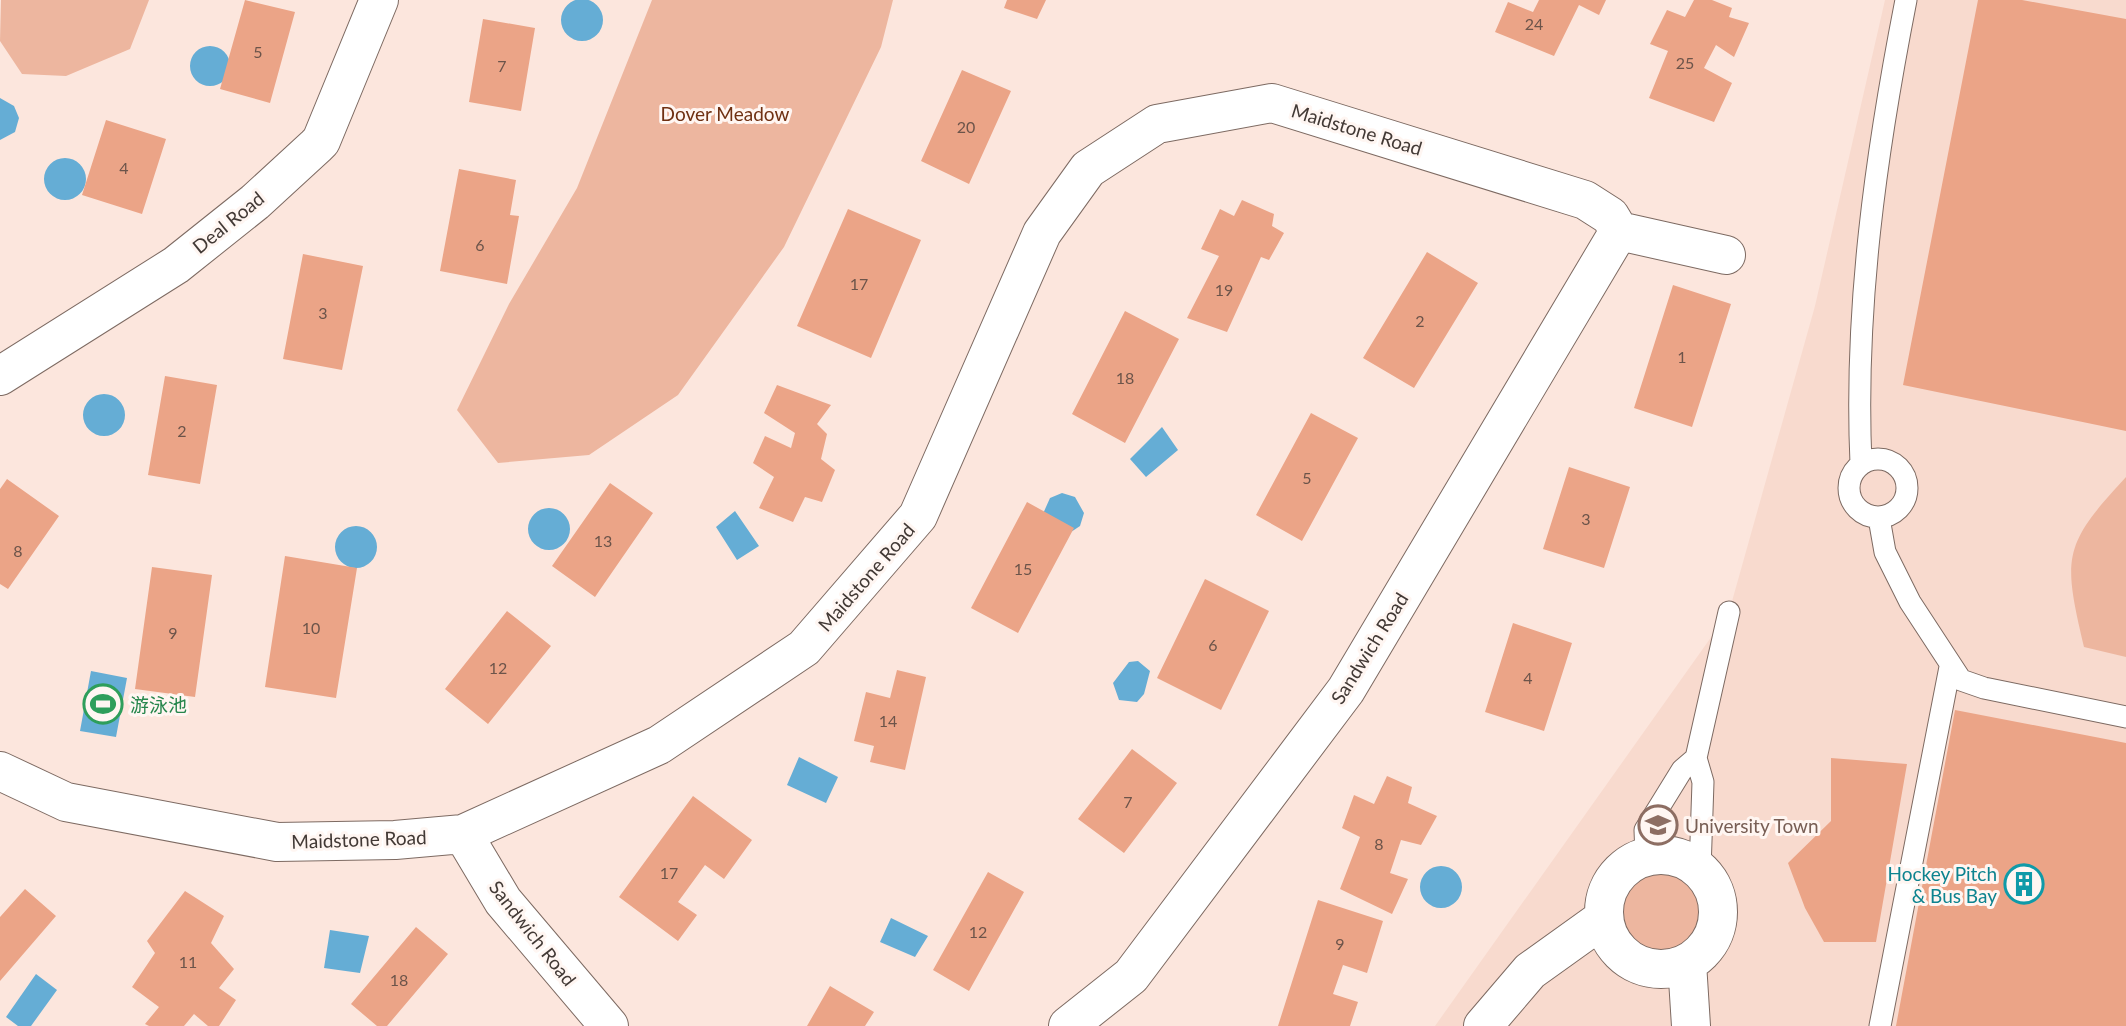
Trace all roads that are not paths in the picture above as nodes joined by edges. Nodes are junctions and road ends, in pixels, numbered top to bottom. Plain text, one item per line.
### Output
1 (379, 0) edge
2 (1906, 0) edge
3 (1619, 231) junction
4 (1726, 255) dead end
5 (0, 376) edge
6 (1861, 464) junction
7 (1879, 518) junction
8 (1729, 612) dead end
9 (1950, 667) junction
10 (2126, 717) edge
11 (1696, 758) junction
12 (0, 771) edge
13 (463, 834) junction
14 (1646, 856) junction
15 (1700, 870) junction
16 (1604, 918) junction
17 (1687, 963) junction
18 (609, 1026) edge
19 (1068, 1026) edge
20 (1483, 1026) edge
21 (1691, 1026) edge
22 (1880, 1026) edge

1 - 5 street, Deal Road
2 - 6 lane
3 - 4 street
3 - 13 street, Maidstone Road
3 - 19 street, Sandwich Road
6 - 7 lane
6 - 7 lane
7 - 9 lane
8 - 11 lane
9 - 10 lane
9 - 22 lane
11 - 14 lane
11 - 15 lane
12 - 13 street, Maidstone Road
13 - 18 street, Sandwich Road
14 - 15 street
14 - 16 street
15 - 17 street
16 - 17 street
16 - 20 street
17 - 21 street

